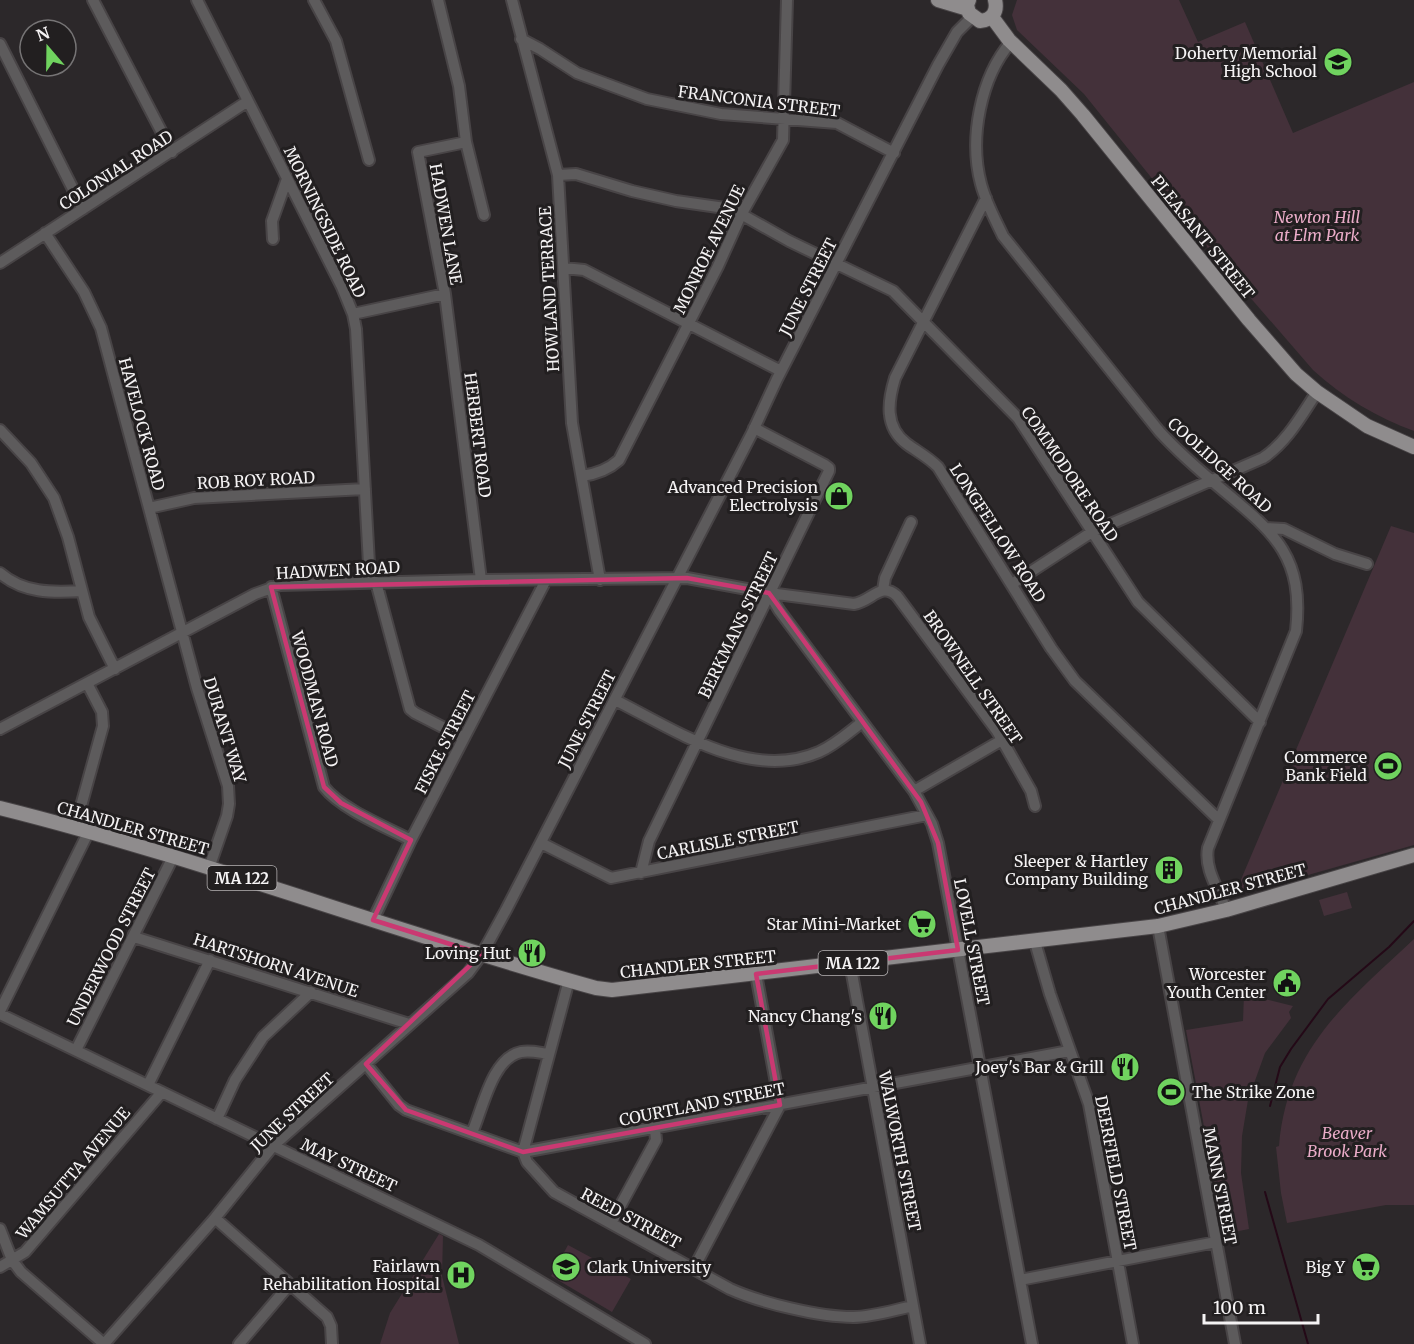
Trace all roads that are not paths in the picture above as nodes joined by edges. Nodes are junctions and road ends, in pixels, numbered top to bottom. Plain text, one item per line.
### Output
1 (93, 0) edge
2 (197, 0) edge
3 (314, 0) edge
4 (438, 0) edge
5 (512, 0) edge
6 (787, 0) edge
7 (938, 0) edge
8 (996, 5) edge
9 (970, 9) edge
10 (521, 39) junction
11 (1011, 42) junction
12 (0, 44) edge
13 (248, 101) junction
14 (783, 120) junction
15 (466, 142) junction
16 (172, 152) junction
17 (894, 153) junction
18 (369, 160) dead end
19 (558, 175) junction
20 (287, 179) junction
21 (986, 198) junction
22 (83, 209) junction
23 (484, 215) dead end
24 (741, 215) junction
25 (45, 234) junction
26 (273, 239) dead end
27 (0, 263) edge
28 (838, 263) junction
29 (564, 268) junction
30 (445, 294) junction
31 (353, 314) junction
32 (923, 322) junction
33 (689, 323) junction
34 (781, 371) junction
35 (1317, 392) junction
36 (754, 428) junction
37 (0, 430) edge
38 (1414, 447) edge
39 (582, 476) junction
40 (1212, 481) junction
41 (365, 489) junction
42 (149, 508) junction
43 (911, 522) dead end
44 (1267, 528) junction
45 (1092, 532) junction
46 (1367, 564) dead end
47 (0, 573) edge
48 (676, 579) junction
49 (481, 580) junction
50 (546, 580) junction
51 (600, 580) junction
52 (373, 582) junction
53 (1012, 584) junction
54 (271, 588) junction
55 (883, 590) junction
56 (82, 591) junction
57 (770, 593) junction
58 (183, 634) junction
59 (115, 669) junction
60 (87, 683) junction
61 (615, 700) junction
62 (1260, 722) junction
63 (861, 723) junction
64 (0, 729) edge
65 (464, 738) junction
66 (1002, 740) junction
67 (698, 742) junction
68 (914, 791) junction
69 (1035, 806) dead end
70 (1, 811) edge
71 (927, 814) junction
72 (1218, 819) junction
73 (82, 830) junction
74 (411, 840) junction
75 (541, 843) junction
76 (1414, 855) edge
77 (173, 857) junction
78 (209, 868) junction
79 (640, 873) junction
80 (1226, 910) junction
81 (373, 920) junction
82 (1158, 926) junction
83 (134, 937) junction
84 (1035, 942) junction
85 (958, 950) junction
86 (482, 954) junction
87 (210, 960) junction
88 (850, 963) junction
89 (756, 974) junction
90 (569, 980) junction
91 (311, 992) junction
92 (0, 1012) edge
93 (409, 1024) junction
94 (76, 1050) junction
95 (1070, 1051) junction
96 (549, 1054) junction
97 (366, 1064) junction
98 (980, 1068) junction
99 (148, 1085) junction
100 (873, 1088) junction
101 (162, 1092) junction
102 (780, 1105) junction
103 (217, 1119) junction
104 (655, 1129) junction
105 (472, 1133) junction
106 (273, 1146) junction
107 (523, 1152) junction
108 (215, 1218) junction
109 (612, 1223) junction
110 (0, 1228) edge
111 (1216, 1242) junction
112 (12, 1260) junction
113 (1118, 1261) junction
114 (0, 1267) edge
115 (694, 1268) junction
116 (1020, 1280) junction
117 (290, 1284) junction
118 (913, 1306) junction
119 (104, 1344) edge
120 (239, 1344) edge
121 (332, 1344) edge
122 (645, 1344) edge
123 (920, 1344) edge
124 (1032, 1344) edge
125 (1133, 1344) edge
126 (1235, 1344) edge

1 - 16 street
2 - 13 street, MORNINGSIDE ROAD
3 - 18 street
4 - 15 street
5 - 10 street, HOWLAND TERRACE
6 - 14 street, MONROE AVENUE
7 - 9 main road
8 - 9 main road
8 - 11 main road, PLEASANT STREET
9 - 17 street, JUNE STREET
10 - 14 street, FRANCONIA STREET
10 - 19 street, HOWLAND TERRACE
11 - 21 street, COOLIDGE ROAD
11 - 35 main road, PLEASANT STREET
12 - 22 street
13 - 16 street, COLONIAL ROAD
13 - 20 street, MORNINGSIDE ROAD
14 - 17 street, FRANCONIA STREET
14 - 24 street, MONROE AVENUE
15 - 23 street
15 - 30 street, HADWEN LANE
16 - 22 street, COLONIAL ROAD
17 - 28 street, JUNE STREET
19 - 24 street, COMMODORE ROAD
19 - 29 street, HOWLAND TERRACE
20 - 26 street
20 - 31 street, MORNINGSIDE ROAD
21 - 32 street, LONGFELLOW ROAD
21 - 40 street, COOLIDGE ROAD
22 - 25 street, COLONIAL ROAD
24 - 28 street, COMMODORE ROAD
24 - 33 street, MONROE AVENUE
25 - 27 street, COLONIAL ROAD
25 - 42 street, HAVELOCK ROAD
28 - 32 street, COMMODORE ROAD
28 - 34 street, JUNE STREET
29 - 33 street
29 - 39 street, HOWLAND TERRACE
30 - 31 street, HADWEN LANE
30 - 49 street, HERBERT ROAD
31 - 41 street, MORNINGSIDE ROAD
32 - 45 street, COMMODORE ROAD
32 - 53 street, LONGFELLOW ROAD
33 - 34 street
33 - 39 street, MONROE AVENUE
34 - 36 street, JUNE STREET
35 - 38 main road, PLEASANT STREET
35 - 40 street
36 - 48 street, JUNE STREET
36 - 57 street, BERKMANS STREET
37 - 56 street
39 - 51 street, HOWLAND TERRACE
40 - 44 street, COOLIDGE ROAD
40 - 45 street
41 - 42 street, ROB ROY ROAD
41 - 52 street, MORNINGSIDE ROAD
42 - 58 street, HAVELOCK ROAD
43 - 55 street
44 - 46 street
44 - 62 street, COOLIDGE ROAD
45 - 53 street
45 - 62 street, COMMODORE ROAD
47 - 56 street
48 - 51 street, HADWEN ROAD
48 - 57 street
48 - 61 street, JUNE STREET
49 - 50 street, HADWEN ROAD
49 - 52 street, HADWEN ROAD
50 - 51 street, HADWEN ROAD
50 - 65 street, FISKE STREET
52 - 54 street, HADWEN ROAD
52 - 65 street, MORNINGSIDE ROAD
53 - 72 street, LONGFELLOW ROAD
54 - 58 street, HADWEN ROAD
54 - 74 street, WOODMAN ROAD
55 - 57 street
55 - 66 street, BROWNELL STREET
56 - 59 street
57 - 63 street, LOVELL STREET
57 - 67 street, BERKMANS STREET
58 - 59 street, HADWEN ROAD
58 - 78 street, DURANT WAY
59 - 60 street, HADWEN ROAD
60 - 64 street, HADWEN ROAD
60 - 73 street
61 - 67 street
61 - 75 street, JUNE STREET
62 - 72 street, COOLIDGE ROAD
63 - 67 street
63 - 68 street, LOVELL STREET
65 - 74 street, FISKE STREET
66 - 68 street
66 - 69 street, BROWNELL STREET
67 - 79 street, BERKMANS STREET
68 - 71 street, LOVELL STREET
70 - 73 main road, CHANDLER STREET / MA 122
71 - 79 street, CARLISLE STREET
71 - 85 street, LOVELL STREET
72 - 80 street, COOLIDGE ROAD
73 - 77 main road, CHANDLER STREET / MA 122
73 - 92 street
74 - 81 street, FISKE STREET
75 - 79 street, CARLISLE STREET
75 - 86 street, JUNE STREET
76 - 80 main road, CHANDLER STREET / MA 122
77 - 78 main road, CHANDLER STREET / MA 122
77 - 83 street, UNDERWOOD STREET
78 - 81 main road, CHANDLER STREET / MA 122
80 - 82 main road, CHANDLER STREET / MA 122
81 - 86 main road, CHANDLER STREET / MA 122
82 - 84 main road, CHANDLER STREET / MA 122
82 - 111 street, MANN STREET
83 - 87 street, HARTSHORN AVENUE
83 - 94 street, UNDERWOOD STREET
84 - 85 main road, CHANDLER STREET / MA 122
84 - 95 street, DEERFIELD STREET
85 - 88 main road, CHANDLER STREET / MA 122
85 - 98 street, LOVELL STREET
86 - 90 main road, CHANDLER STREET / MA 122
86 - 93 street, JUNE STREET
87 - 91 street, HARTSHORN AVENUE
87 - 99 street
88 - 89 main road, CHANDLER STREET / MA 122
88 - 100 street, WALWORTH STREET
89 - 90 main road, CHANDLER STREET / MA 122
89 - 102 street
90 - 96 street
91 - 93 street, HARTSHORN AVENUE
91 - 103 street
92 - 94 street, MAY STREET
93 - 97 street, JUNE STREET
94 - 99 street, MAY STREET
95 - 98 street, COURTLAND STREET
95 - 113 street, DEERFIELD STREET
96 - 105 street
96 - 107 street
97 - 105 street
97 - 106 street, JUNE STREET
98 - 100 street, COURTLAND STREET
98 - 116 street, LOVELL STREET
99 - 101 street, MAY STREET
100 - 102 street, COURTLAND STREET
100 - 118 street, WALWORTH STREET
101 - 103 street, MAY STREET
101 - 112 street, WAMSUTTA AVENUE
102 - 104 street, COURTLAND STREET
102 - 115 street
103 - 106 street, MAY STREET
104 - 107 street, COURTLAND STREET
104 - 109 street
105 - 107 street
106 - 108 street, JUNE STREET
106 - 122 street, MAY STREET
107 - 109 street, REED STREET
108 - 117 street
108 - 119 street, JUNE STREET
109 - 115 street, REED STREET
110 - 112 street
111 - 113 street
111 - 126 street, MANN STREET
112 - 114 street, WAMSUTTA AVENUE
112 - 119 street
113 - 116 street
113 - 125 street, DEERFIELD STREET
115 - 118 street, REED STREET
116 - 124 street, LOVELL STREET
117 - 120 street
117 - 121 street
118 - 123 street, WALWORTH STREET

